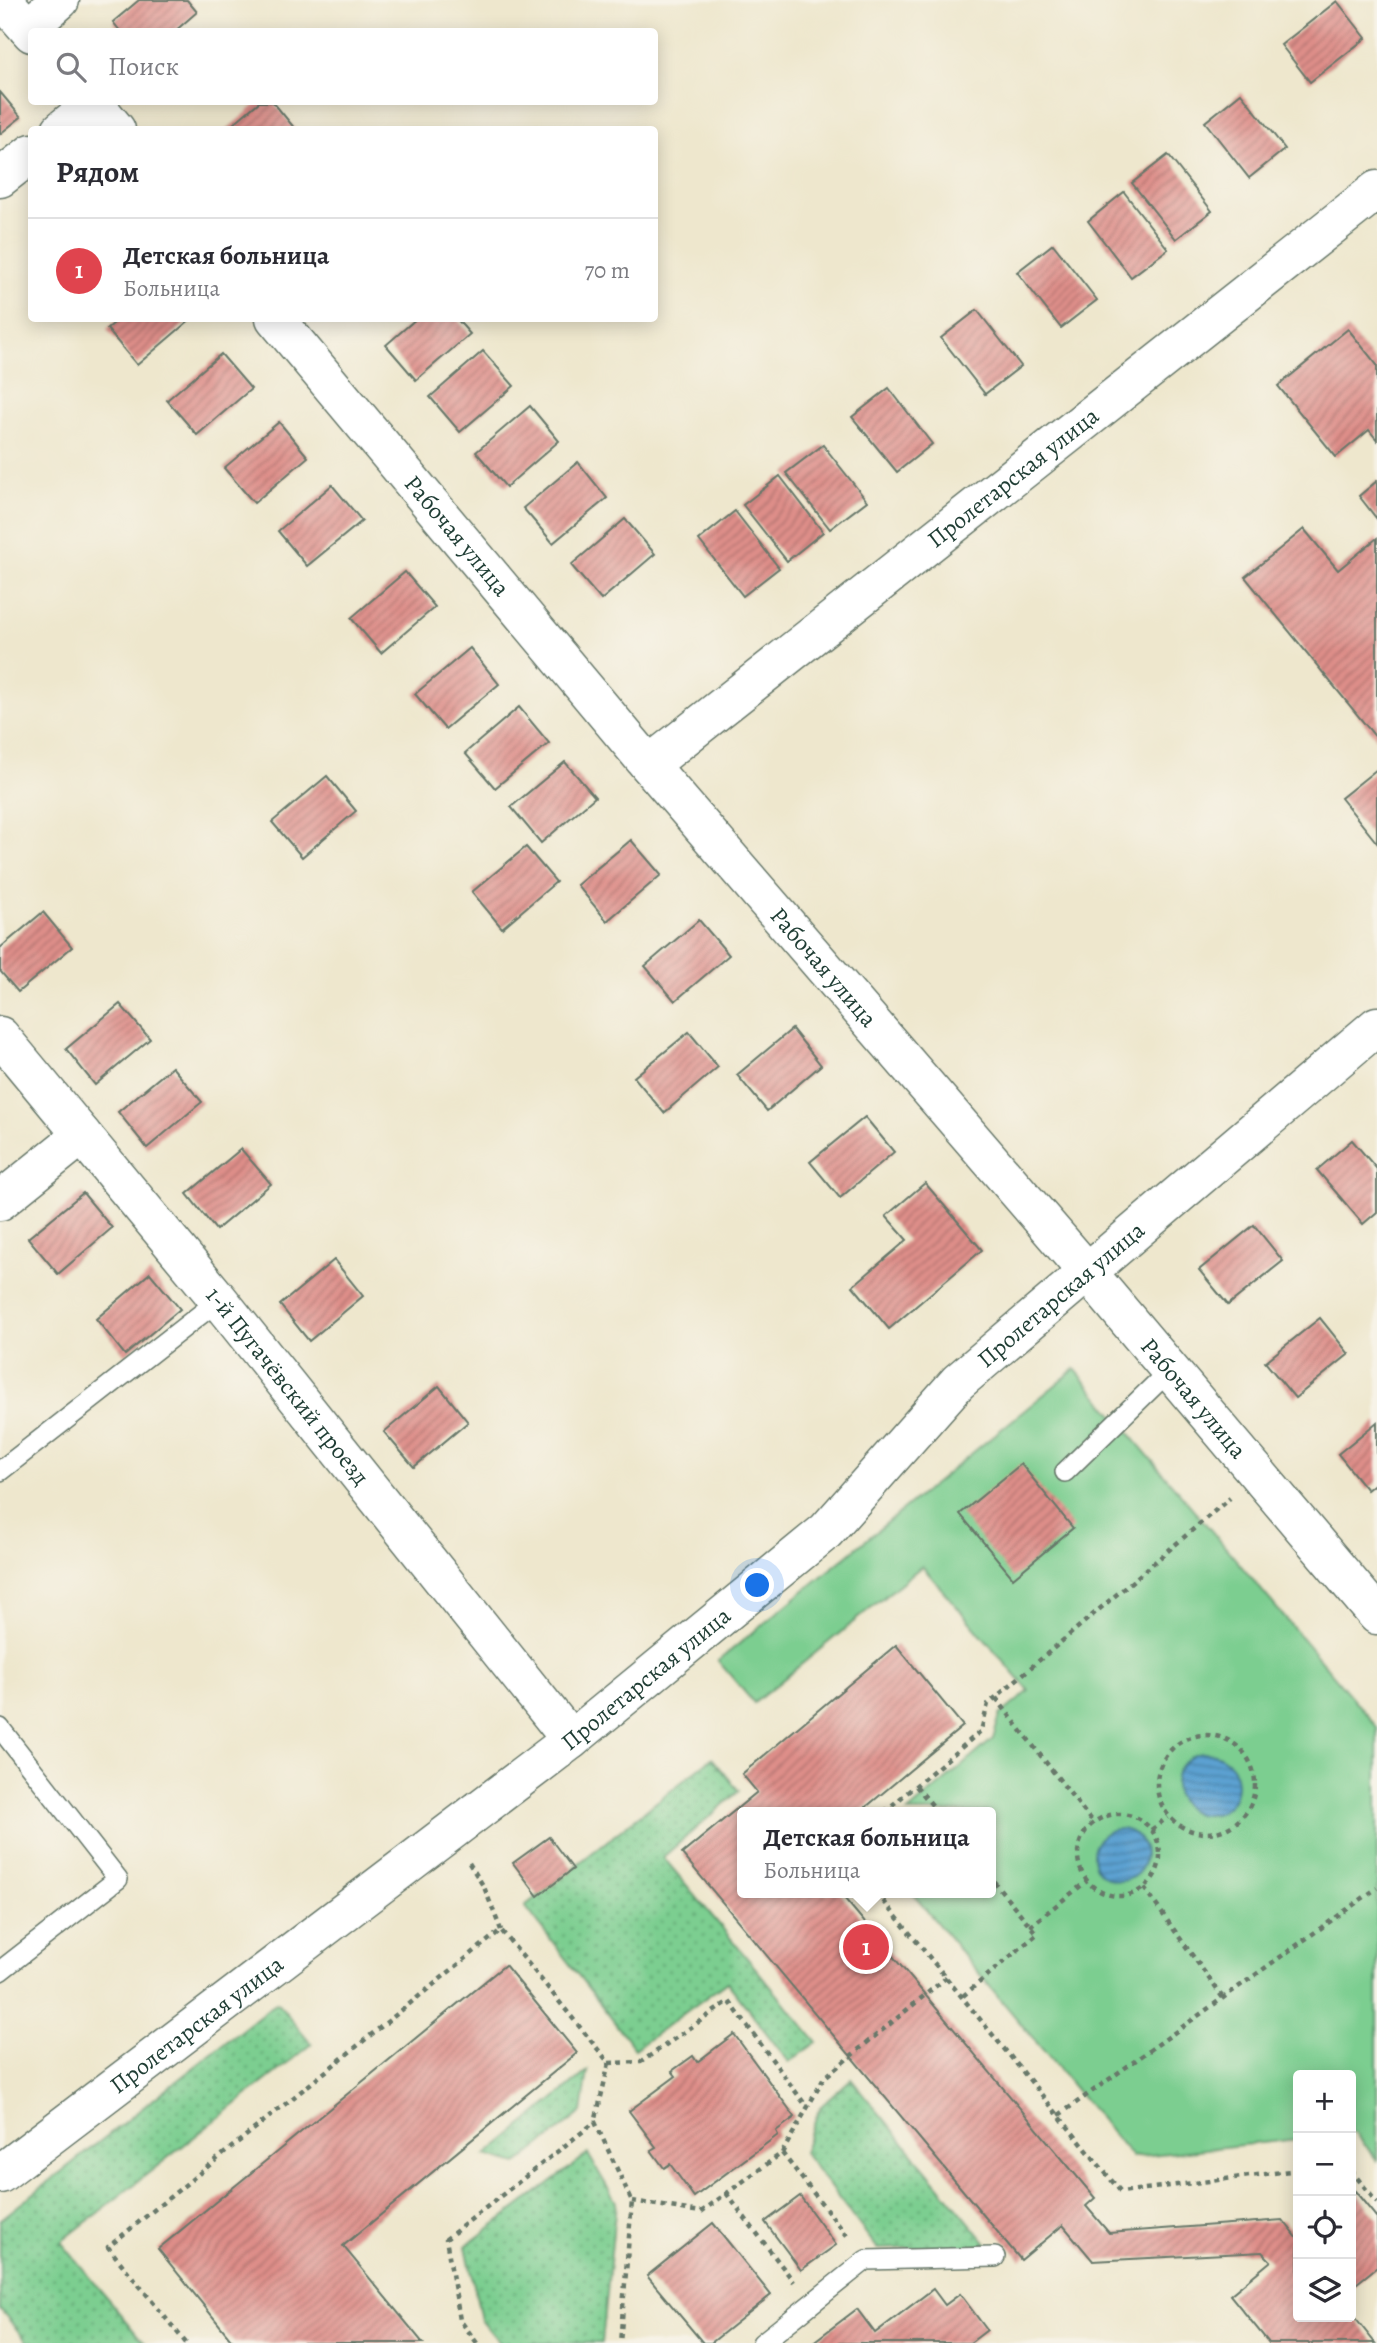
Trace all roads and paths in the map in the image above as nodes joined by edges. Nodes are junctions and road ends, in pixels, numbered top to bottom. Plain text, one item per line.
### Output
1 (60, 0) edge
2 (21, 20) edge
3 (101, 111) edge
4 (69, 126) edge
5 (28, 156) edge
6 (0, 178) edge
7 (1377, 190) edge
8 (278, 322) edge
9 (649, 765) junction
10 (1377, 1026) edge
11 (0, 1036) edge
12 (82, 1135) junction
13 (0, 1200) edge
14 (1088, 1273) junction
15 (219, 1300) junction
16 (1170, 1370) junction
17 (0, 1471) edge
18 (1065, 1472) dead end
19 (1258, 1475) junction
20 (1377, 1615) edge
21 (996, 1698) junction
22 (0, 1728) edge
23 (571, 1740) junction
24 (916, 1786) junction
25 (890, 1807) edge
26 (934, 1807) edge
27 (1168, 1817) junction
28 (1093, 1823) junction
29 (1151, 1830) junction
30 (450, 1832) junction
31 (1087, 1881) junction
32 (996, 1884) edge
33 (1144, 1888) junction
34 (1377, 1888) edge
35 (881, 1898) edge
36 (1030, 1926) junction
37 (501, 1930) junction
38 (0, 1970) edge
39 (947, 1978) junction
40 (963, 1996) junction
41 (1223, 1997) junction
42 (608, 2063) junction
43 (807, 2107) junction
44 (1059, 2115) junction
45 (595, 2122) junction
46 (782, 2153) junction
47 (1293, 2171) edge
48 (0, 2174) edge
49 (1356, 2176) edge
50 (726, 2193) junction
51 (632, 2201) junction
52 (1377, 2203) edge
53 (995, 2257) dead end
54 (866, 2260) junction
55 (811, 2304) junction
56 (186, 2343) edge
57 (477, 2343) edge
58 (620, 2343) edge
59 (762, 2343) edge

1 - 2 street
3 - 4 street
5 - 6 street
7 - 9 street, Пролетарская улица
8 - 9 street, Рабочая улица
9 - 14 street, Рабочая улица
10 - 14 street, Пролетарская улица
11 - 12 street, 1-й Пугачёвский проезд
12 - 13 street
12 - 15 street, 1-й Пугачёвский проезд
14 - 16 street, Рабочая улица
14 - 23 street, Пролетарская улица
15 - 17 lane
15 - 23 street, 1-й Пугачёвский проезд
16 - 18 lane
16 - 19 street, Рабочая улица
19 - 20 street, Рабочая улица
19 - 21 path
21 - 24 path
21 - 28 path
22 - 38 lane
23 - 30 street, Пролетарская улица
24 - 25 path
24 - 26 path
27 - 27 path
27 - 29 path
28 - 29 path
28 - 31 path
29 - 33 path
30 - 37 path
30 - 48 street, Пролетарская улица
31 - 33 path
31 - 36 path
32 - 36 path
33 - 41 path
34 - 41 path
35 - 39 path
36 - 40 path
37 - 42 path
37 - 56 path
39 - 40 path
39 - 43 path
40 - 44 path
41 - 44 path
42 - 43 path
42 - 45 path
43 - 46 path
44 - 47 path
45 - 51 path
45 - 57 path
46 - 50 path
46 - 54 path
49 - 52 path
50 - 51 path
50 - 55 path
51 - 58 path
53 - 54 lane
54 - 55 lane
55 - 59 lane

